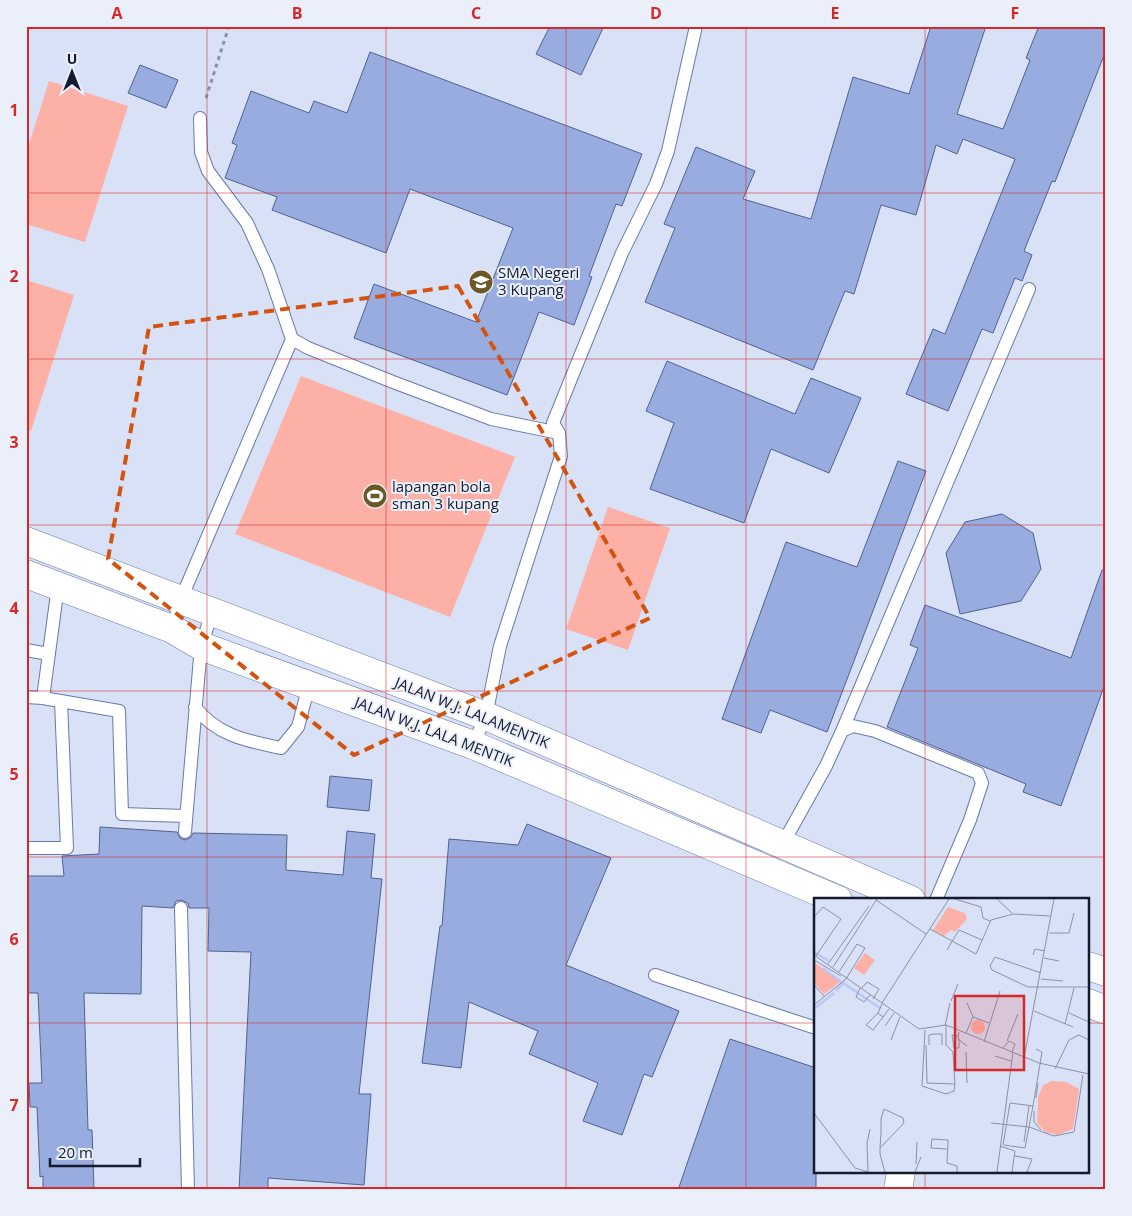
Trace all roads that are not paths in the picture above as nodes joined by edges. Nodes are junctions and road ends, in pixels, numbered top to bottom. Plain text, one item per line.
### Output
1 (696, 26) edge
2 (200, 118) road end
3 (1029, 289) dead end
4 (292, 339) junction
5 (559, 433) junction
6 (26, 541) edge
7 (26, 574) edge
8 (58, 586) junction
9 (181, 599) junction
10 (212, 613) junction
11 (172, 629) junction
12 (201, 646) junction
13 (26, 650) edge
14 (49, 654) junction
15 (309, 685) junction
16 (26, 697) edge
17 (43, 698) junction
18 (61, 701) junction
19 (196, 707) junction
20 (486, 716) junction
21 (842, 731) junction
22 (473, 745) junction
23 (186, 816) junction
24 (185, 832) dead end
25 (782, 844) junction
26 (26, 848) edge
27 (768, 872) junction
28 (833, 898) edge
29 (906, 898) edge
30 (937, 898) edge
31 (181, 908) dead end
32 (1090, 967) edge
33 (1106, 972) edge
34 (655, 975) dead end
35 (1090, 1004) edge
36 (1106, 1010) edge
37 (814, 1027) edge
38 (900, 1174) edge
39 (188, 1190) edge
40 (898, 1190) edge

1 - 5 lane
2 - 4 lane
3 - 21 lane
4 - 5 lane
4 - 9 lane
5 - 20 lane
6 - 9 main road, JALAN W.J. LALAMENTIK
7 - 8 main road, JALAN W.J. LALA MENTIK
8 - 11 main road, JALAN W.J. LALA MENTIK
8 - 14 lane
9 - 10 main road, JALAN W.J. LALAMENTIK
9 - 11 lane
10 - 12 lane
10 - 20 main road, JALAN W.J. LALAMENTIK
11 - 12 main road, JALAN W.J. LALA MENTIK
12 - 15 main road, JALAN W.J. LALA MENTIK
12 - 19 lane
13 - 14 lane
14 - 17 lane
15 - 19 lane
15 - 22 main road, JALAN W.J. LALA MENTIK
16 - 17 lane
17 - 18 lane
18 - 23 lane
18 - 26 lane
19 - 23 lane
20 - 22 lane
20 - 25 main road, JALAN W.J. LALAMENTIK
21 - 25 lane
21 - 30 lane
22 - 27 main road, JALAN W.J. LALA MENTIK
23 - 24 lane
25 - 27 lane
25 - 29 main road, JALAN W.J. LALAMENTIK
27 - 28 main road, JALAN W.J. LALA MENTIK
31 - 39 lane
32 - 33 main road
34 - 37 lane
35 - 36 main road
38 - 40 main road

